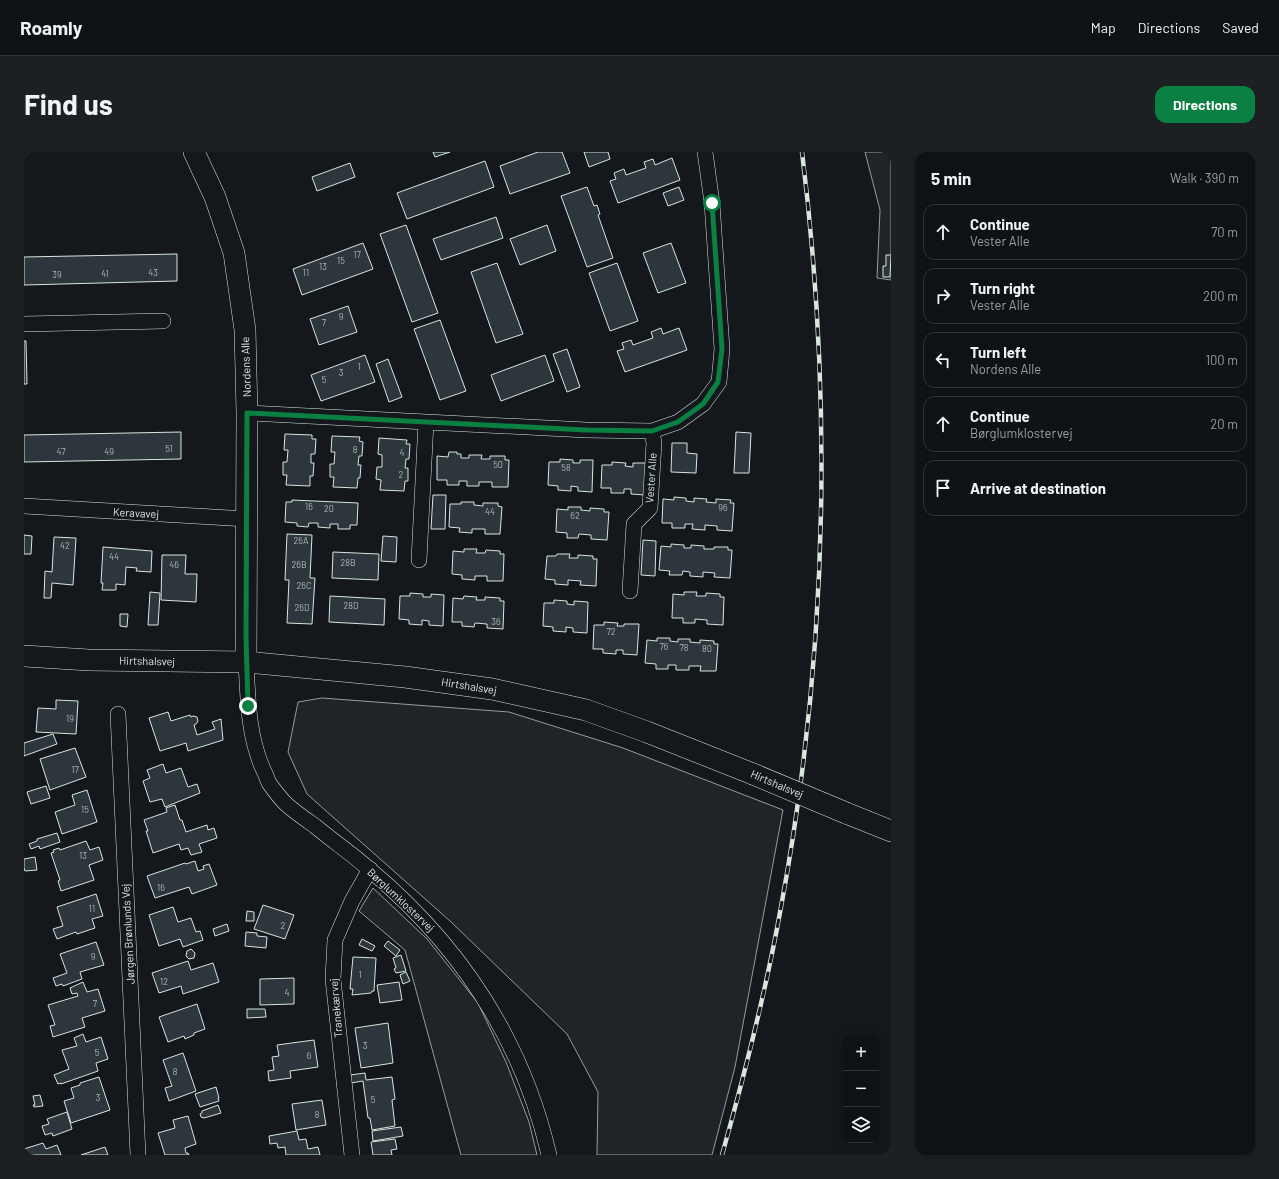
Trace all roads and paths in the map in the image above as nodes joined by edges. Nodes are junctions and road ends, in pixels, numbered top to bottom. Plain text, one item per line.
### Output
1 (194, 152) edge
2 (704, 152) edge
3 (163, 321) dead end
4 (24, 324) edge
5 (247, 413) junction
6 (426, 422) junction
7 (652, 431) junction
8 (24, 506) edge
9 (247, 520) junction
10 (419, 560) dead end
11 (630, 591) dead end
12 (24, 656) edge
13 (246, 662) junction
14 (118, 714) dead end
15 (891, 831) edge
16 (370, 869) junction
17 (138, 1155) edge
18 (352, 1155) edge
19 (549, 1155) edge

1 - 5 street, Nordens Alle
2 - 7 street
3 - 4 street
5 - 6 street
5 - 9 street, Nordens Alle
6 - 7 street
6 - 10 street
7 - 11 street, Vester Alle
8 - 9 street, Keravavej
9 - 13 street, Nordens Alle
12 - 13 street, Hirtshalsvej
13 - 15 street, Hirtshalsvej, bridge
13 - 16 street, Børglumklostervej
14 - 17 street, Jørgen Brønlunds Vej
16 - 18 street, Tranekærvej
16 - 19 street, Børglumklostervej

